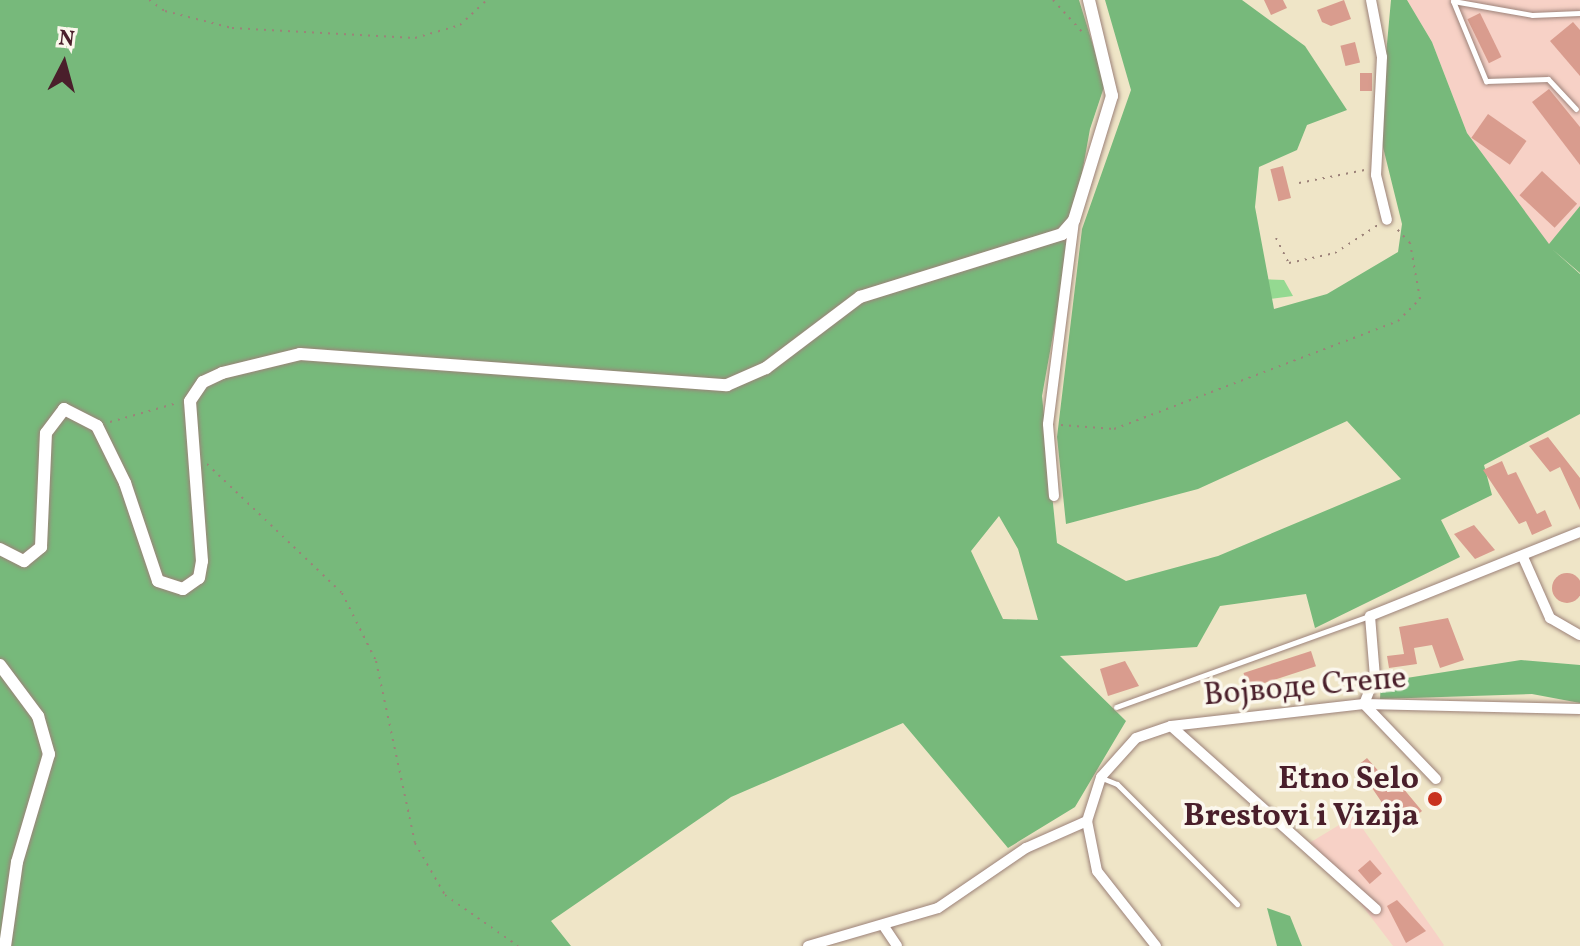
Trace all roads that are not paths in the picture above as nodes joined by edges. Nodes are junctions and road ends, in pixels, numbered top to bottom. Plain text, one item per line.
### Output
1 (1089, 0) edge
2 (1371, 0) edge
3 (1453, 0) edge
4 (1580, 13) edge
5 (1576, 109) dead end
6 (1074, 220) junction
7 (1387, 220) road end
8 (1054, 496) dead end
9 (1580, 532) edge
10 (0, 549) edge
11 (1523, 557) junction
12 (1370, 616) junction
13 (1580, 635) edge
14 (0, 665) edge
15 (1364, 704) junction
16 (1116, 707) dead end
17 (1580, 709) edge
18 (1171, 726) junction
19 (1101, 777) junction
20 (1436, 779) dead end
21 (1087, 821) junction
22 (1237, 904) dead end
23 (1376, 909) dead end
24 (883, 925) junction
25 (5, 946) edge
26 (808, 946) edge
27 (897, 946) edge
28 (1156, 946) edge

1 - 6 street
2 - 7 street
3 - 4 lane
3 - 5 lane
6 - 8 street
6 - 10 street
9 - 11 street
11 - 12 street
11 - 13 street
12 - 15 street
12 - 16 lane
14 - 25 street
15 - 17 street, Војводе Степе
15 - 18 street, Војводе Степе
15 - 20 street
18 - 19 street, Војводе Степе
18 - 23 street
19 - 21 street, Војводе Степе
19 - 22 lane
21 - 24 street
21 - 28 street
24 - 26 street
24 - 27 street

